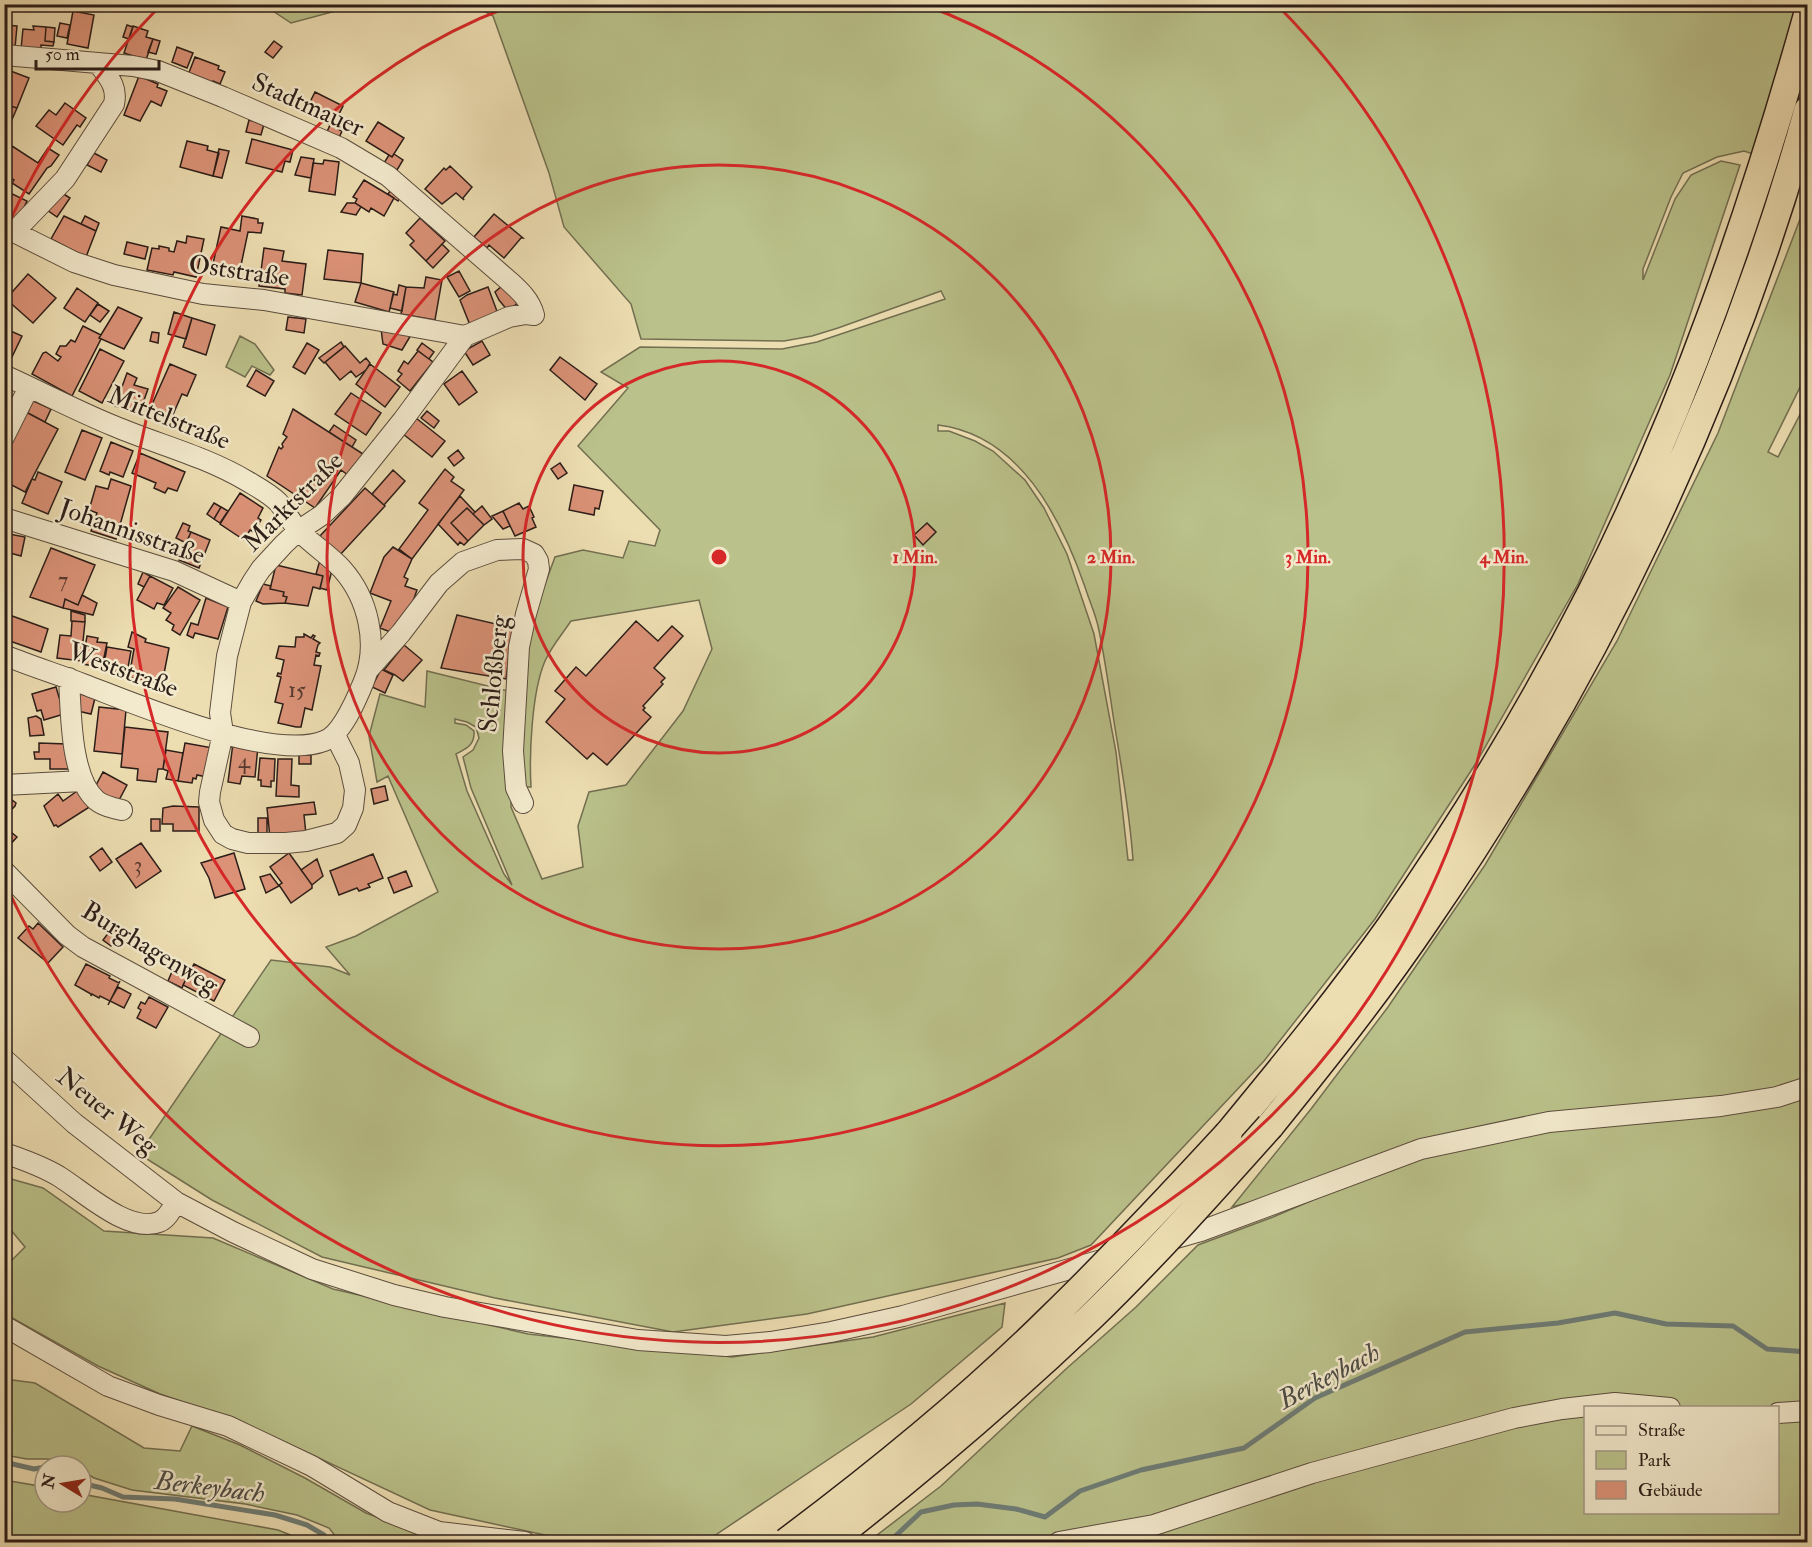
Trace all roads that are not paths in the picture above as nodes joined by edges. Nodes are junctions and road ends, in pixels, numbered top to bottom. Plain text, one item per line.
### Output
1 (1808, 13) edge
2 (4, 55) edge
3 (98, 63) junction
4 (1808, 110) edge
5 (10, 229) edge
6 (465, 336) junction
7 (4, 375) edge
8 (29, 387) junction
9 (4, 437) edge
10 (4, 518) edge
11 (298, 531) junction
12 (241, 602) junction
13 (4, 655) edge
14 (368, 670) junction
15 (69, 678) junction
16 (223, 734) junction
17 (335, 735) junction
18 (83, 781) junction
19 (4, 785) edge
20 (523, 803) dead end
21 (122, 810) dead end
22 (4, 871) edge
23 (249, 1036) dead end
24 (4, 1059) edge
25 (1808, 1087) edge
26 (4, 1154) edge
27 (176, 1202) junction
28 (4, 1326) edge
29 (1588, 1406) edge
30 (1656, 1406) edge
31 (1584, 1407) edge
32 (1808, 1411) edge
33 (1779, 1413) edge
34 (525, 1542) edge
35 (786, 1542) edge
36 (829, 1542) edge
37 (1059, 1542) edge

1 - 35 highway, bridge
2 - 3 street, Stadtmauer
3 - 5 street, Oststraße
3 - 6 street, Stadtmauer
4 - 36 highway, bridge
5 - 6 street, Oststraße
6 - 11 street, Marktstraße
7 - 8 street, Mittelstraße
8 - 9 street
8 - 11 street, Mittelstraße
10 - 12 street, Johannisstraße
11 - 12 street, Marktstraße
11 - 14 street
12 - 16 street, Marktstraße
13 - 15 street, Weststraße
14 - 17 street
14 - 20 street, Schloßberg
15 - 16 street, Weststraße
15 - 18 street
16 - 17 street
16 - 17 street, Marktstraße
18 - 19 street
18 - 21 street
22 - 23 street, Burghagenweg
24 - 27 street, Neuer Weg
25 - 27 street, Neuer Weg
26 - 27 street
28 - 34 street
29 - 30 street
31 - 37 street
32 - 33 street

